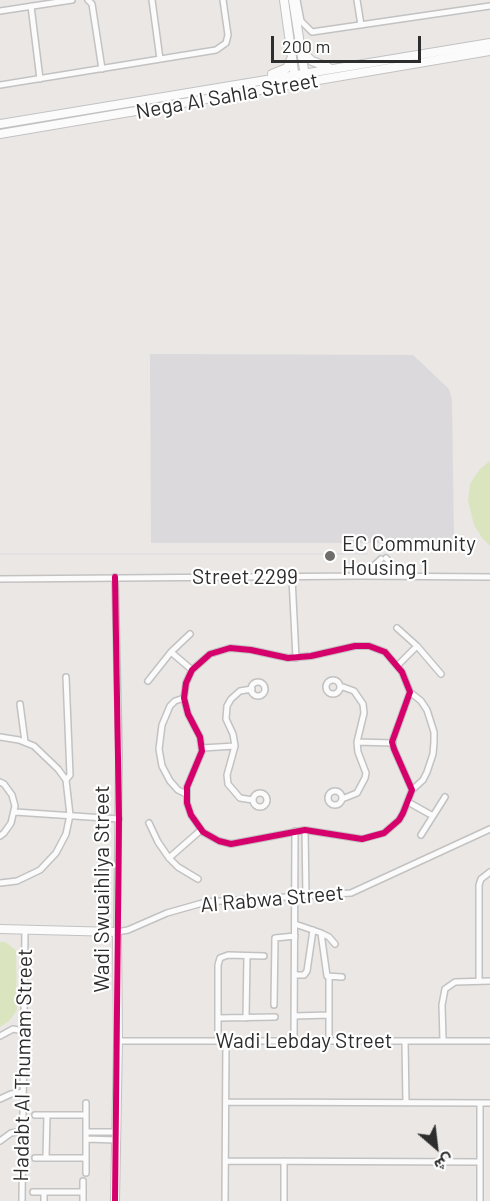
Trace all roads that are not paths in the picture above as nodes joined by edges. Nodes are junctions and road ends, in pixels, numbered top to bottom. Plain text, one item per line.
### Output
1 (72, 0) edge
2 (88, 0) edge
3 (152, 0) edge
4 (223, 0) edge
5 (284, 0) edge
6 (295, 0) edge
7 (357, 0) edge
8 (27, 4) edge
9 (490, 6) edge
10 (0, 11) edge
11 (361, 25) junction
12 (490, 43) edge
13 (300, 50) junction
14 (490, 51) edge
15 (292, 57) junction
16 (160, 59) junction
17 (338, 67) junction
18 (102, 69) junction
19 (305, 78) junction
20 (40, 79) junction
21 (295, 79) junction
22 (252, 82) junction
23 (0, 85) edge
24 (0, 124) edge
25 (0, 134) edge
26 (363, 576) junction
27 (403, 576) junction
28 (115, 577) junction
29 (490, 577) edge
30 (292, 578) junction
31 (0, 579) edge
32 (397, 628) dead end
33 (190, 634) dead end
34 (417, 646) junction
35 (171, 652) junction
36 (296, 658) junction
37 (398, 665) junction
38 (192, 670) junction
39 (441, 675) dead end
40 (66, 677) dead end
41 (148, 681) dead end
42 (340, 688) dead end
43 (252, 689) dead end
44 (410, 692) junction
45 (184, 698) junction
46 (20, 704) dead end
47 (0, 737) edge
48 (25, 742) junction
49 (357, 742) junction
50 (393, 743) junction
51 (235, 746) junction
52 (202, 748) junction
53 (66, 780) junction
54 (0, 782) edge
55 (412, 790) junction
56 (186, 794) junction
57 (445, 797) dead end
58 (342, 799) dead end
59 (253, 801) dead end
60 (408, 802) junction
61 (15, 812) junction
62 (70, 814) junction
63 (433, 816) junction
64 (119, 819) junction
65 (149, 823) dead end
66 (490, 829) edge
67 (201, 830) junction
68 (305, 830) junction
69 (295, 831) junction
70 (421, 835) dead end
71 (0, 836) edge
72 (169, 858) junction
73 (490, 872) edge
74 (296, 875) junction
75 (305, 875) junction
76 (198, 879) dead end
77 (0, 883) edge
78 (306, 896) junction
79 (296, 897) junction
80 (295, 924) junction
81 (0, 929) edge
82 (25, 929) junction
83 (314, 930) junction
84 (117, 932) junction
85 (321, 933) junction
86 (295, 936) junction
87 (335, 944) dead end
88 (246, 956) junction
89 (264, 956) dead end
90 (295, 975) junction
91 (329, 977) junction
92 (342, 977) dead end
93 (478, 981) junction
94 (490, 981) edge
95 (274, 1005) dead end
96 (329, 1015) junction
97 (294, 1016) junction
98 (275, 1017) dead end
99 (218, 1018) junction
100 (246, 1018) junction
101 (24, 1031) junction
102 (0, 1036) edge
103 (443, 1040) junction
104 (118, 1041) junction
105 (218, 1041) junction
106 (226, 1041) junction
107 (294, 1041) junction
108 (329, 1041) junction
109 (405, 1041) junction
110 (490, 1041) edge
111 (23, 1092) junction
112 (0, 1099) edge
113 (226, 1102) junction
114 (86, 1103) dead end
115 (406, 1103) junction
116 (480, 1103) junction
117 (490, 1103) edge
118 (35, 1115) dead end
119 (47, 1115) junction
120 (86, 1115) junction
121 (23, 1131) junction
122 (86, 1132) junction
123 (116, 1136) junction
124 (86, 1139) junction
125 (0, 1141) edge
126 (35, 1158) dead end
127 (46, 1158) junction
128 (86, 1158) junction
129 (225, 1161) junction
130 (284, 1161) junction
131 (480, 1162) junction
132 (86, 1173) dead end
133 (83, 1181) dead end
134 (33, 1192) dead end
135 (44, 1192) junction
136 (83, 1192) junction
137 (22, 1201) edge
138 (44, 1201) edge
139 (83, 1201) edge
140 (115, 1201) edge
141 (225, 1201) edge
142 (284, 1201) edge
143 (480, 1201) edge

1 - 8 street
2 - 18 street
3 - 16 street
4 - 16 street
5 - 15 street
6 - 11 street
6 - 13 street
7 - 11 street
8 - 10 street
8 - 20 street
9 - 11 street
12 - 17 street, Nega Al Sahla Street
13 - 17 street
13 - 19 street
14 - 19 street, Nega Al Sahla Street
15 - 21 street
15 - 22 street
16 - 18 street
17 - 19 street, Nega Al Sahla Street
18 - 20 street
19 - 21 street, Nega Al Sahla Street
20 - 23 street
21 - 22 street, Nega Al Sahla Street
21 - 25 street, Nega Al Sahla Street
22 - 24 street, Nega Al Sahla Street
26 - 27 street, Street 2299
26 - 27 street
26 - 30 street, Street 2299
27 - 29 street, Street 2299
28 - 30 street, Street 2299
28 - 31 street, Street 2299
28 - 64 street, Wadi Swuaihliya Street
30 - 36 street
32 - 34 street
33 - 35 street
34 - 37 street
34 - 39 street
35 - 38 street
35 - 41 street
36 - 37 street
36 - 38 street
37 - 44 street
38 - 45 street
40 - 53 street
42 - 49 street
43 - 51 street
44 - 50 street
44 - 55 street
45 - 52 street
45 - 56 street
46 - 48 street
47 - 48 street
48 - 53 street
49 - 50 street
49 - 58 street
50 - 55 street
51 - 52 street
51 - 59 street
52 - 56 street
53 - 62 street
54 - 61 street
55 - 60 street
56 - 67 street
57 - 63 street
60 - 63 street
60 - 68 street
61 - 62 street
61 - 71 street
62 - 64 street
62 - 77 street
63 - 70 street
64 - 84 street, Wadi Swuaihliya Street
65 - 72 street
66 - 78 street, Al Rabwa Street
67 - 69 street
67 - 72 street
68 - 69 street
68 - 75 street
69 - 74 street
72 - 76 street
73 - 93 street
74 - 75 street
74 - 79 street
75 - 78 street
78 - 79 street, Al Rabwa Street
79 - 80 street
79 - 84 street, Al Rabwa Street
80 - 83 street
80 - 86 street
81 - 82 street
82 - 84 street
82 - 101 street, Hadabt Al Thumam Street
83 - 85 street
83 - 90 street
84 - 104 street, Wadi Swuaihliya Street
85 - 87 street
85 - 91 street
86 - 90 street
86 - 95 street
88 - 89 street
88 - 99 street
88 - 100 street
90 - 97 street
91 - 92 street
91 - 96 street
93 - 94 street
93 - 103 street
96 - 97 street
96 - 108 street
97 - 107 street
98 - 100 street
99 - 100 street
99 - 105 street
101 - 102 street
101 - 111 street, Hadabt Al Thumam Street
103 - 109 street, Wadi Lebday Street
103 - 110 street, Wadi Lebday Street
104 - 105 street, Wadi Lebday Street
104 - 123 street, Wadi Swuaihliya Street
105 - 106 street, Wadi Lebday Street
106 - 107 street, Wadi Lebday Street
106 - 113 street
107 - 108 street, Wadi Lebday Street
108 - 109 street, Wadi Lebday Street
109 - 115 street
111 - 112 street
111 - 121 street, Hadabt Al Thumam Street
113 - 115 street
113 - 129 street
114 - 120 street
115 - 116 street
116 - 117 street
116 - 131 street
118 - 119 street
119 - 120 street
119 - 127 street
120 - 122 street
121 - 125 street
121 - 137 street, Hadabt Al Thumam Street
122 - 123 street
122 - 124 street
123 - 124 street
123 - 140 street, Wadi Swuaihliya Street
124 - 128 street
126 - 127 street
127 - 128 street
128 - 132 street
129 - 130 street
129 - 141 street
130 - 131 street
130 - 142 street
131 - 143 street
133 - 136 street
134 - 135 street
135 - 136 street
135 - 138 street
136 - 139 street

